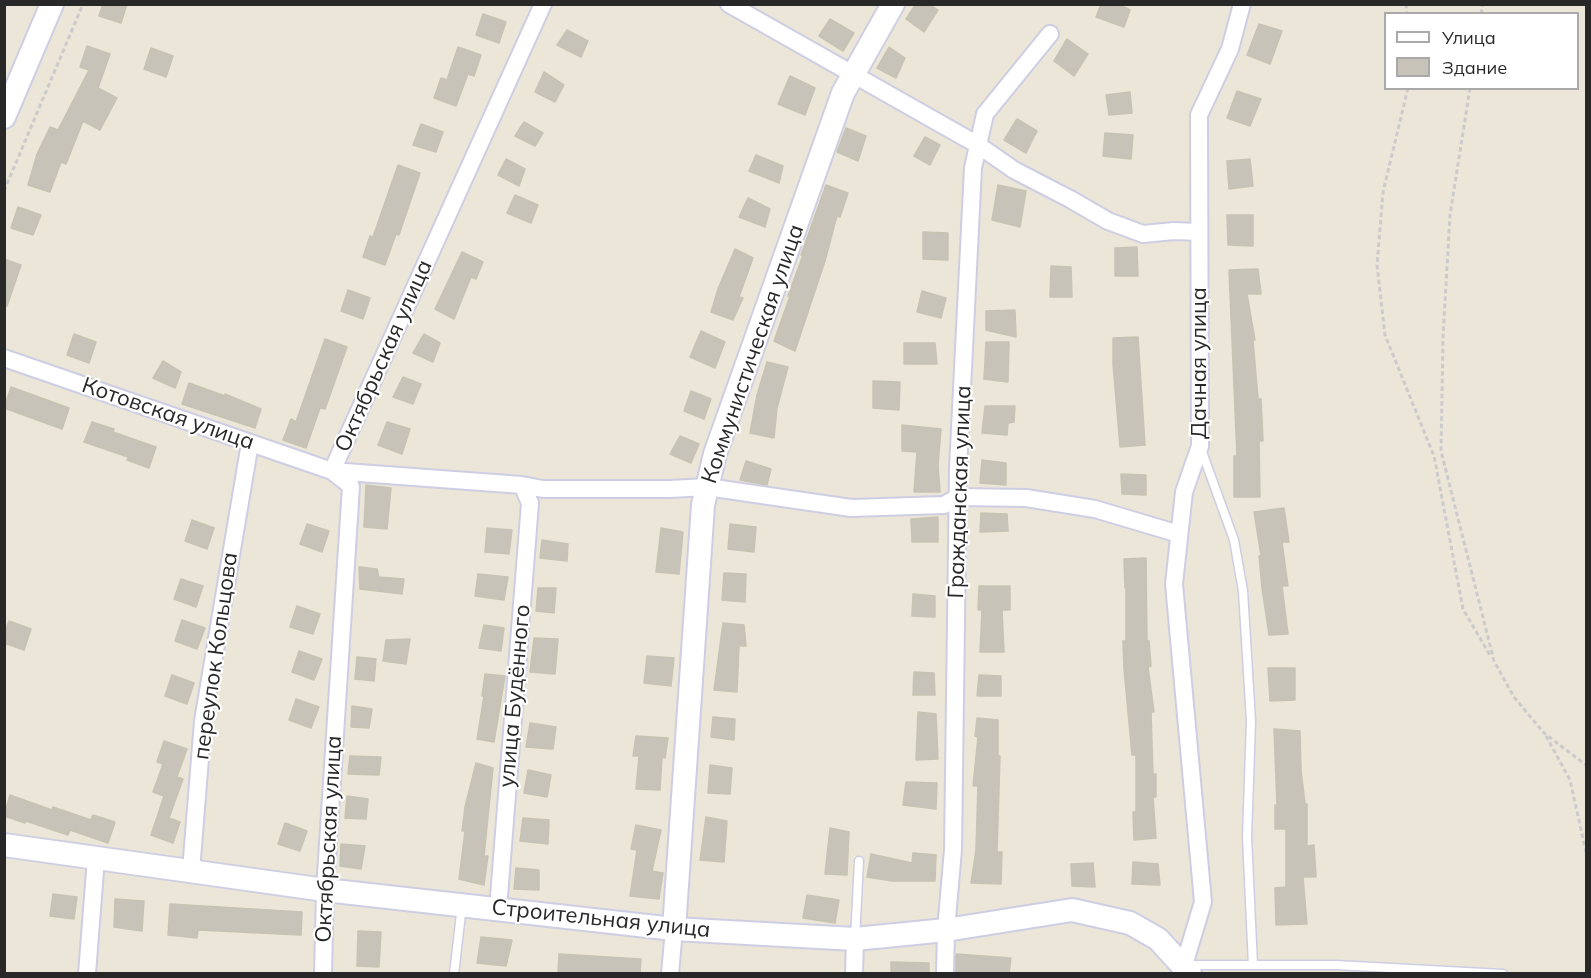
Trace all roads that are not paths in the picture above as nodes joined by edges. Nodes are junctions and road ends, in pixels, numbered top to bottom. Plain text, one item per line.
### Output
1 (52, 4) edge
2 (543, 4) edge
3 (729, 4) edge
4 (893, 4) edge
5 (1242, 4) edge
6 (1050, 34) dead end
7 (854, 74) junction
8 (4, 117) edge
9 (978, 145) junction
10 (1199, 232) junction
11 (4, 358) edge
12 (250, 443) junction
13 (1200, 446) junction
14 (332, 471) junction
15 (522, 485) junction
16 (707, 487) junction
17 (958, 497) junction
18 (1179, 534) junction
19 (4, 845) edge
20 (96, 858) junction
21 (859, 861) dead end
22 (191, 871) junction
23 (325, 890) junction
24 (462, 905) junction
25 (498, 909) junction
26 (674, 929) junction
27 (946, 930) junction
28 (855, 939) junction
29 (1253, 964) junction
30 (1187, 969) edge
31 (87, 974) edge
32 (323, 974) edge
33 (454, 974) edge
34 (670, 974) edge
35 (854, 974) edge
36 (945, 974) edge
37 (1503, 974) edge

1 - 8 main road
2 - 14 street, Октябрьская улица
3 - 7 street
4 - 7 main road, Коммунистическая улица
5 - 10 street, Дачная улица
6 - 9 street, Гражданская улица
7 - 9 street
7 - 16 main road, Коммунистическая улица
9 - 10 street
9 - 17 street, Гражданская улица
10 - 13 street, Дачная улица
11 - 12 street, Котовская улица
12 - 14 street, Котовская улица
12 - 22 street, переулок Кольцова
13 - 18 street, Дачная улица
13 - 29 lane
14 - 15 street
14 - 23 street, Октябрьская улица
15 - 16 street
15 - 25 street, улица Будённого
16 - 17 street
16 - 26 main road, Коммунистическая улица
17 - 18 street
17 - 27 street, Гражданская улица
18 - 30 street, Дачная улица
19 - 20 main road, Строительная улица
20 - 22 main road, Строительная улица
20 - 31 street
21 - 28 lane
22 - 23 main road, Строительная улица
23 - 24 main road, Строительная улица
23 - 32 street, Октябрьская улица
24 - 25 main road, Строительная улица
24 - 33 lane
25 - 26 main road, Строительная улица
26 - 28 main road, Строительная улица
26 - 34 street, Коммунистическая улица
27 - 28 main road, Строительная улица
27 - 30 main road, Строительная улица
27 - 36 street, Гражданская улица
28 - 35 street
29 - 30 lane
29 - 37 lane

